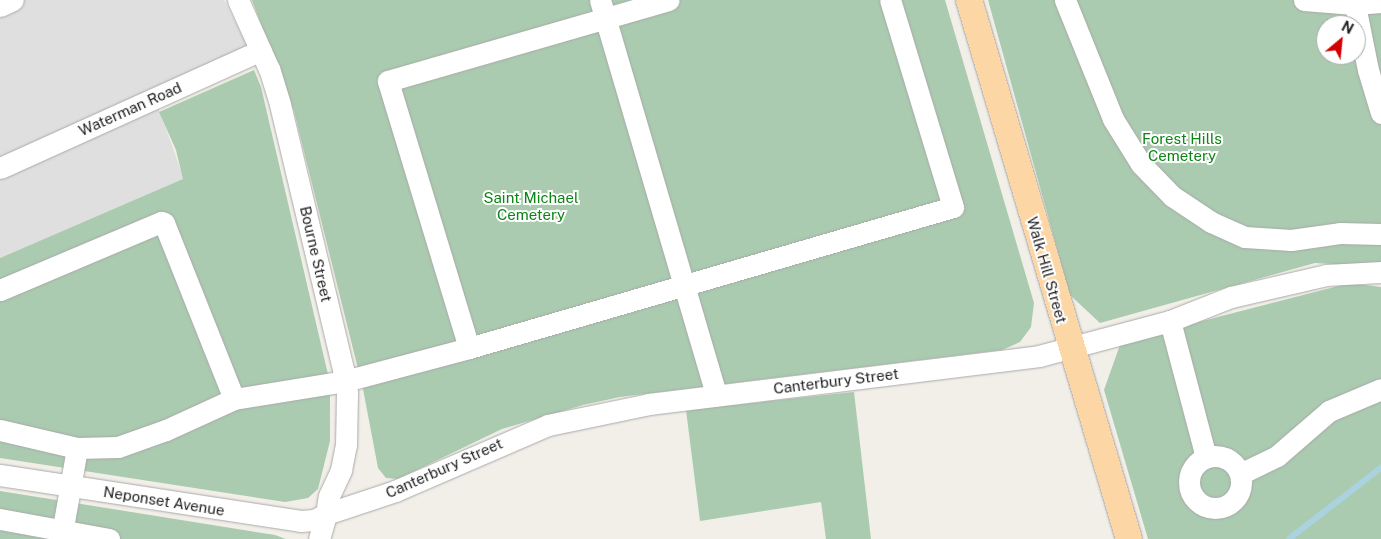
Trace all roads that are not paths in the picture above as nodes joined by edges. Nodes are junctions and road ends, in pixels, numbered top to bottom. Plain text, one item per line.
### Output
1 (14, 0) edge
2 (238, 0) edge
3 (669, 0) edge
4 (890, 0) edge
5 (969, 0) edge
6 (1065, 0) edge
7 (1304, 0) edge
8 (1354, 2) edge
9 (1381, 2) edge
10 (0, 6) edge
11 (602, 9) edge
12 (261, 50) junction
13 (1381, 113) edge
14 (0, 168) edge
15 (1381, 234) edge
16 (1381, 272) edge
17 (685, 286) junction
18 (0, 290) edge
19 (1170, 321) junction
20 (469, 348) junction
21 (1070, 349) junction
22 (345, 381) junction
23 (1381, 389) edge
24 (716, 395) junction
25 (234, 399) junction
26 (0, 430) edge
27 (77, 448) junction
28 (1206, 457) junction
29 (1240, 474) junction
30 (0, 475) edge
31 (72, 487) junction
32 (326, 514) junction
33 (0, 519) edge
34 (62, 535) edge
35 (109, 539) edge
36 (319, 539) edge
37 (1129, 539) edge

1 - 10 street
2 - 12 street, Bourne Street
3 - 11 street
4 - 17 street
5 - 21 main road, Walk Hill Street
6 - 15 street
7 - 8 street
8 - 9 street
8 - 13 street
11 - 17 street
11 - 20 street
12 - 14 street, Waterman Road
12 - 22 street, Bourne Street
16 - 19 street, Canterbury Street
17 - 20 street
17 - 24 street
18 - 25 street
19 - 21 street, Canterbury Street
19 - 28 street
20 - 22 street
21 - 24 street, Canterbury Street
21 - 37 main road, Walk Hill Street
22 - 25 street
22 - 32 street, Bourne Street
23 - 29 street
24 - 32 street, Canterbury Street
25 - 27 street
26 - 27 street
27 - 31 street
28 - 29 street
28 - 29 street
30 - 31 street, Neponset Avenue
31 - 32 street, Neponset Avenue
31 - 34 street
32 - 36 street
33 - 34 street
34 - 35 street

